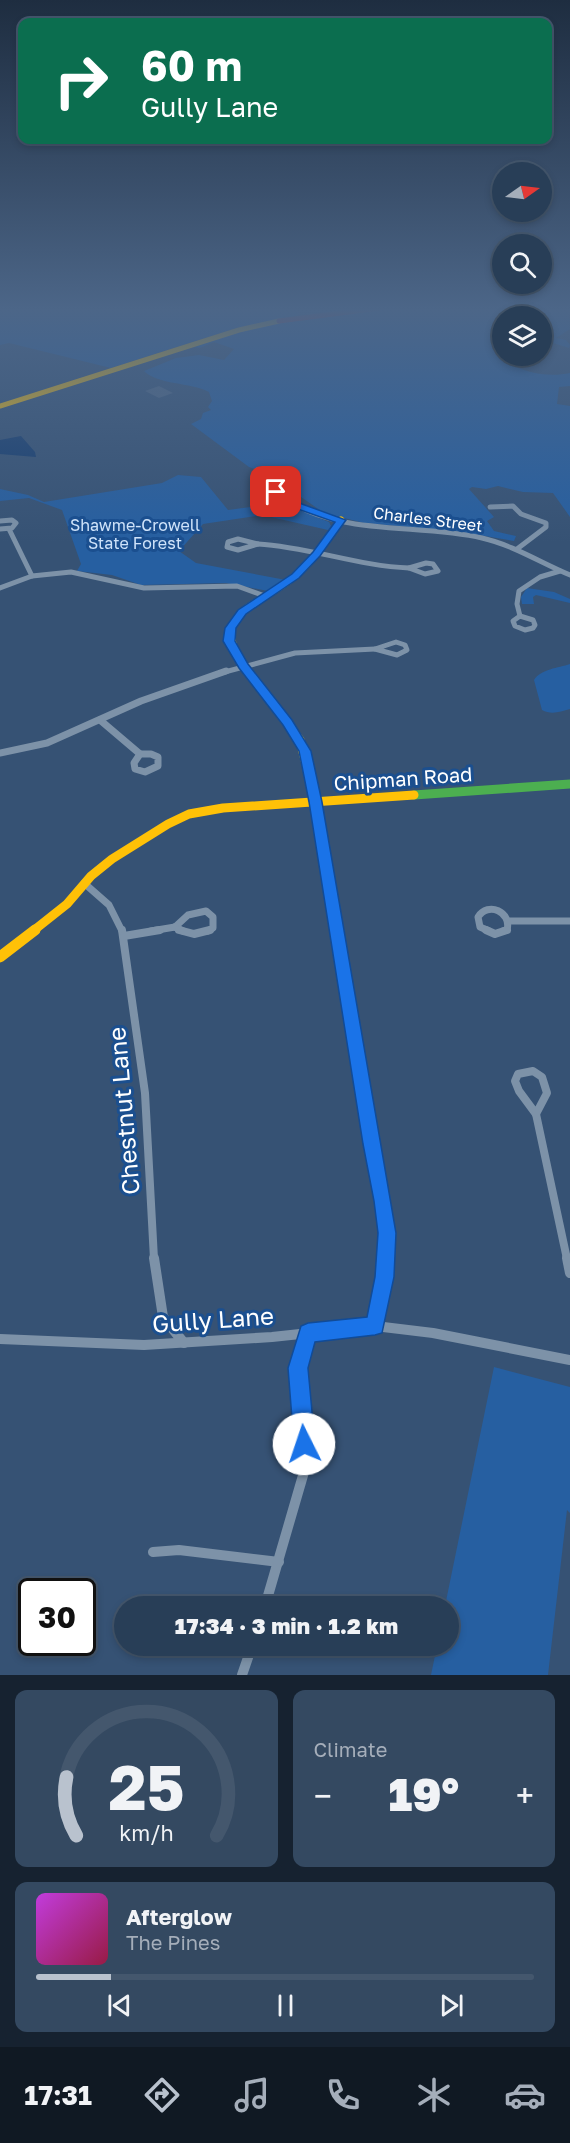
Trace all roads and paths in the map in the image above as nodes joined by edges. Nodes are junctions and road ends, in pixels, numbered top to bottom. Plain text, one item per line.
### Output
1 (63, 386) edge
2 (0, 406) edge
3 (257, 470) dead end
4 (490, 507) dead end
5 (341, 520) junction
6 (0, 521) edge
7 (0, 529) edge
8 (9, 529) junction
9 (258, 544) junction
10 (517, 549) junction
11 (317, 554) junction
12 (409, 568) junction
13 (560, 571) junction
14 (570, 575) edge
15 (32, 576) junction
16 (0, 588) edge
17 (265, 596) junction
18 (520, 616) dead end
19 (375, 649) junction
20 (243, 666) junction
21 (100, 720) junction
22 (0, 753) edge
23 (140, 754) dead end
24 (570, 784) edge
25 (316, 802) junction
26 (84, 883) junction
27 (509, 921) dead end
28 (570, 921) edge
29 (175, 927) junction
30 (123, 936) junction
31 (0, 957) edge
32 (536, 1113) junction
33 (570, 1273) edge
34 (375, 1326) junction
35 (308, 1333) junction
36 (0, 1339) edge
37 (184, 1343) junction
38 (570, 1360) edge
39 (153, 1552) dead end
40 (279, 1562) junction
41 (268, 1596) edge
42 (249, 1656) edge
43 (242, 1675) edge

1 - 2 street
3 - 5 street, Charles Street
4 - 10 street
5 - 10 street, Charles Street
5 - 11 street
6 - 8 street
7 - 8 street
8 - 15 street
9 - 9 street
9 - 11 street
10 - 13 street, Charles Street
11 - 12 street
11 - 17 street
12 - 12 street
13 - 14 street, Charles Street
13 - 18 street
15 - 16 street
15 - 17 street
17 - 20 street
19 - 19 street
19 - 20 street
20 - 21 street
20 - 25 street
21 - 22 street
21 - 23 street
24 - 25 street, Chipman Road
25 - 26 street, Chipman Road
25 - 34 street
26 - 30 street, Chestnut Lane
26 - 31 street, Chipman Road
27 - 28 street
29 - 29 street
29 - 30 street
30 - 37 street, Chestnut Lane
32 - 32 street
32 - 33 street
34 - 35 street, Gully Lane
34 - 38 street, Gully Lane
35 - 37 street, Gully Lane
35 - 40 street
36 - 37 street, Gully Lane
39 - 40 street
40 - 41 street
42 - 43 street

